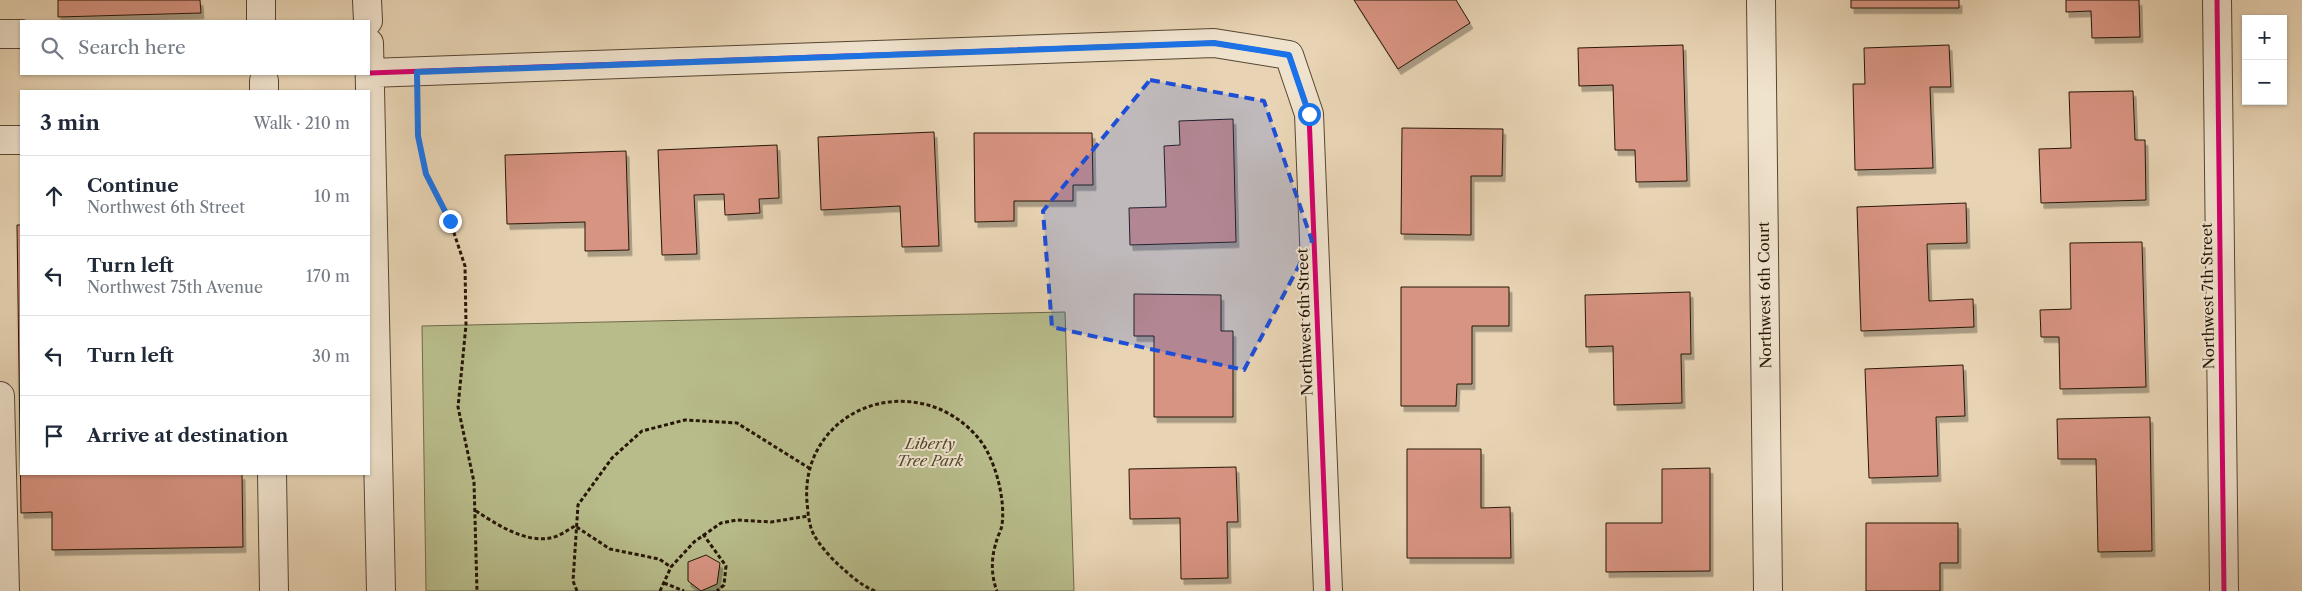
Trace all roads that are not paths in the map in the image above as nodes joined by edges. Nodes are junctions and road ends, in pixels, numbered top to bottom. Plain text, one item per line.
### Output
1 (261, 0) edge
2 (368, 0) edge
3 (1761, 0) edge
4 (2217, 0) edge
5 (261, 20) edge
6 (368, 20) edge
7 (0, 34) edge
8 (20, 34) edge
9 (370, 73) edge
10 (370, 131) edge
11 (0, 140) edge
12 (20, 140) edge
13 (0, 396) edge
14 (272, 475) edge
15 (5, 591) edge
16 (274, 591) edge
17 (381, 591) edge
18 (1328, 591) edge
19 (1768, 591) edge
20 (2224, 591) edge

1 - 5 street
2 - 6 street
3 - 19 street, Northwest 6th Court
4 - 20 street, Northwest 7th Street
7 - 8 street
9 - 10 street
9 - 18 street, Northwest 6th Street
10 - 17 street
11 - 12 street
13 - 15 street
14 - 16 street

